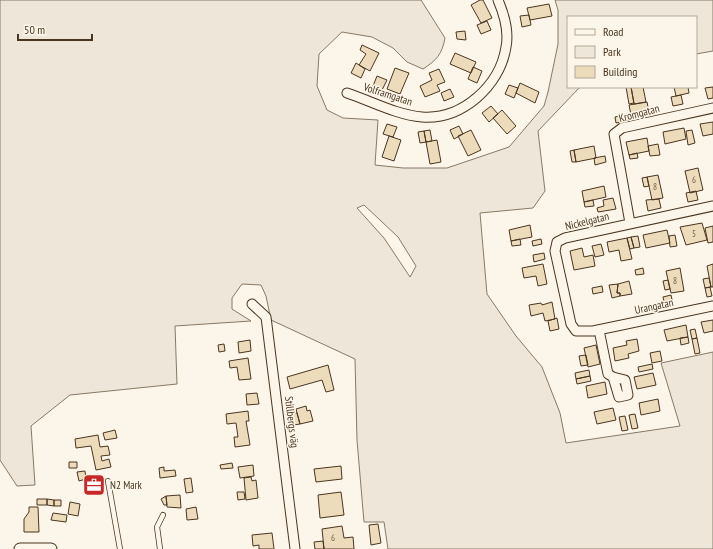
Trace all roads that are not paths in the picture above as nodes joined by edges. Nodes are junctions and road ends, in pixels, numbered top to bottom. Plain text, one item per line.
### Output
1 (498, 0) edge
2 (347, 92) dead end
3 (713, 108) edge
4 (713, 206) edge
5 (630, 223) junction
6 (252, 304) dead end
7 (713, 306) edge
8 (599, 330) junction
9 (576, 331) joint
10 (613, 377) dead end
11 (108, 480) dead end
12 (163, 515) dead end
13 (20, 549) edge
14 (51, 549) edge
15 (120, 549) edge
16 (160, 549) edge
17 (295, 549) edge

1 - 2 street, Volframgatan
3 - 5 street, Kromgatan
4 - 5 street, Nickelgatan
5 - 9 street, Nickelgatan
6 - 17 street, Stillbergs väg
7 - 8 street, Urangatan
8 - 9 street, Urangatan
8 - 10 street
11 - 15 lane
12 - 16 lane
13 - 14 street

